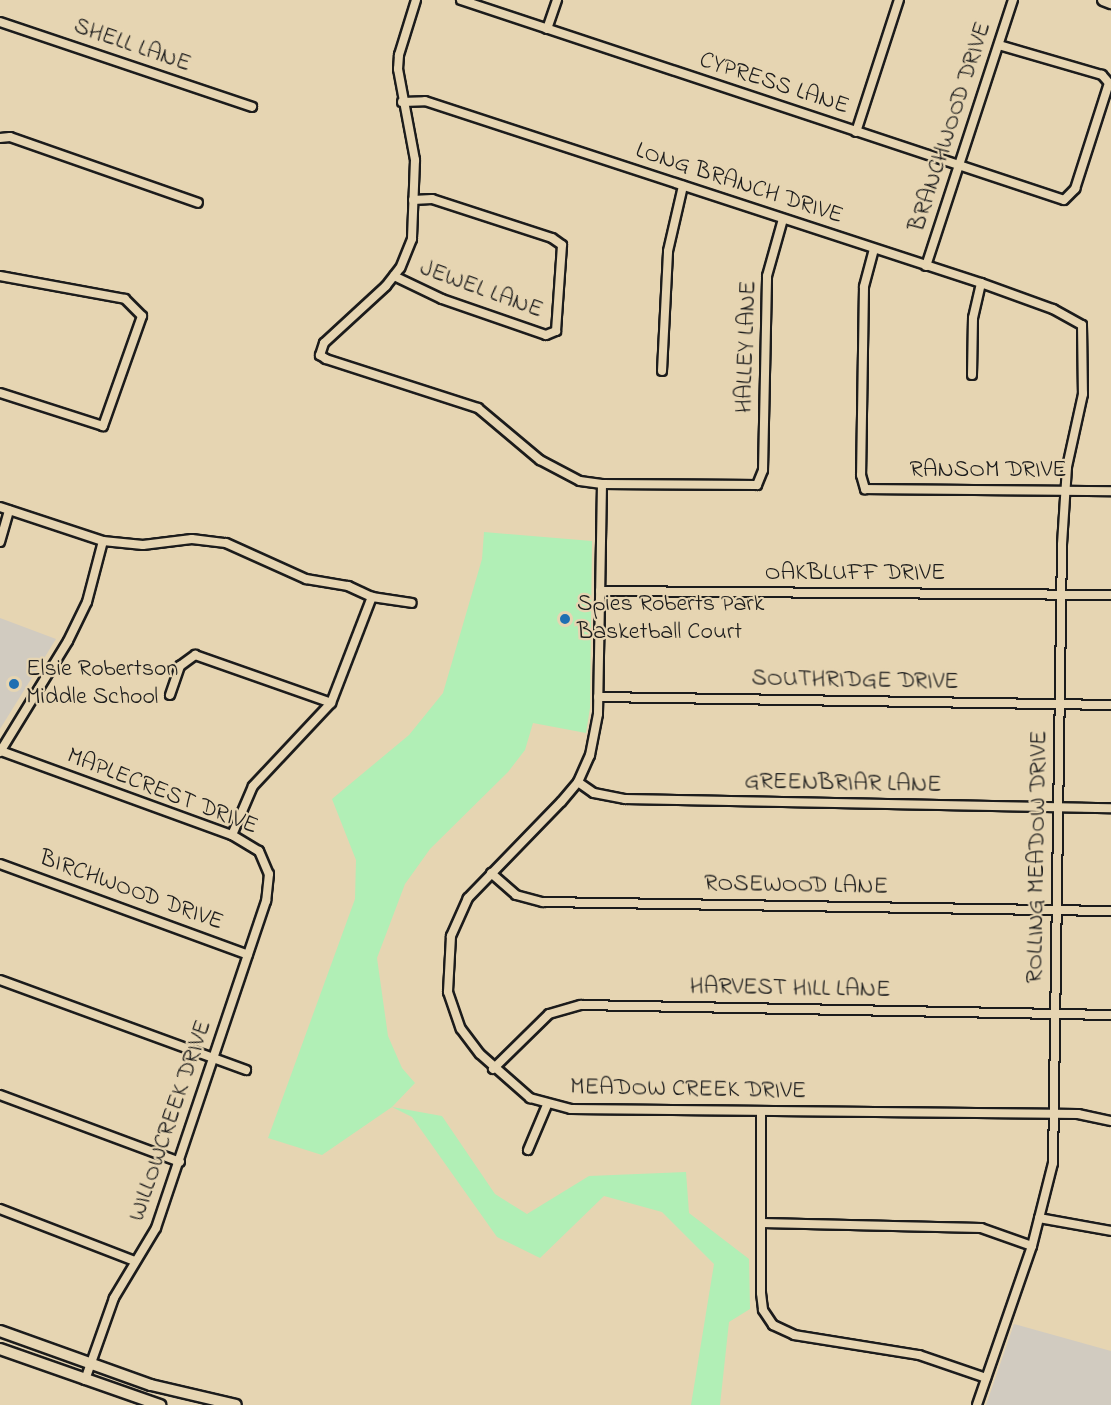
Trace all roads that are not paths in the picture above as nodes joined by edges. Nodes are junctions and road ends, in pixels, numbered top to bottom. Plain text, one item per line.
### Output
1 (416, 0) edge
2 (460, 0) edge
3 (557, 0) edge
4 (899, 0) edge
5 (1013, 0) edge
6 (1103, 0) edge
7 (1111, 3) edge
8 (0, 22) edge
9 (547, 29) junction
10 (999, 45) junction
11 (402, 102) junction
12 (252, 107) dead end
13 (856, 132) junction
14 (0, 138) edge
15 (959, 166) junction
16 (683, 186) junction
17 (413, 200) junction
18 (198, 203) dead end
19 (783, 219) junction
20 (874, 249) junction
21 (926, 266) junction
22 (0, 276) edge
23 (394, 276) junction
24 (981, 283) junction
25 (1061, 314) joint
26 (662, 371) dead end
27 (972, 375) dead end
28 (0, 393) edge
29 (602, 484) junction
30 (1065, 490) junction
31 (1111, 491) edge
32 (0, 507) edge
33 (9, 510) junction
34 (103, 541) junction
35 (0, 542) edge
36 (600, 591) junction
37 (1061, 595) junction
38 (1111, 595) edge
39 (372, 597) junction
40 (412, 603) dead end
41 (170, 695) dead end
42 (598, 697) junction
43 (331, 703) junction
44 (1060, 703) junction
45 (1111, 705) edge
46 (0, 752) edge
47 (578, 782) junction
48 (1058, 807) junction
49 (1111, 808) edge
50 (232, 836) junction
51 (0, 864) edge
52 (490, 873) junction
53 (266, 901) joint
54 (1056, 910) junction
55 (1111, 911) edge
56 (248, 954) junction
57 (0, 980) edge
58 (1056, 1013) junction
59 (1111, 1015) edge
60 (214, 1059) junction
61 (493, 1069) junction
62 (246, 1070) dead end
63 (0, 1095) edge
64 (547, 1105) junction
65 (761, 1111) junction
66 (1053, 1115) junction
67 (1111, 1121) edge
68 (528, 1150) dead end
69 (180, 1162) junction
70 (0, 1209) edge
71 (1039, 1218) junction
72 (762, 1223) junction
73 (1111, 1231) edge
74 (1032, 1246) junction
75 (135, 1261) junction
76 (0, 1330) edge
77 (0, 1349) edge
78 (91, 1364) junction
79 (986, 1378) junction
80 (85, 1380) junction
81 (182, 1394) junction
82 (160, 1405) edge
83 (180, 1405) edge
84 (236, 1405) edge
85 (977, 1405) edge

1 - 11 street
2 - 9 street, CYPRESS LANE
3 - 9 street
4 - 13 street
5 - 10 street, BRANCHWOOD DRIVE
6 - 7 main road
8 - 12 street, SHELL LANE
9 - 13 street, CYPRESS LANE
10 - 15 street, BRANCHWOOD DRIVE
10 - 15 street, CYPRESS LANE
11 - 16 street, LONG BRANCH DRIVE
11 - 17 street
13 - 15 street, CYPRESS LANE
14 - 18 street
15 - 21 street, BRANCHWOOD DRIVE
16 - 19 street, LONG BRANCH DRIVE
16 - 26 street
17 - 23 street
17 - 23 street, JEWEL LANE
19 - 20 street, LONG BRANCH DRIVE
19 - 29 street, HALLEY LANE
20 - 21 street, LONG BRANCH DRIVE
20 - 30 street, RANSOM DRIVE
21 - 24 street, LONG BRANCH DRIVE
22 - 28 street
23 - 29 street
24 - 25 street, LONG BRANCH DRIVE
24 - 27 street
25 - 30 street, ROLLING MEADOW DRIVE
29 - 36 street, MEADOW CREEK DRIVE
30 - 31 street, RANSOM DRIVE
30 - 37 street, ROLLING MEADOW DRIVE
32 - 33 street
33 - 34 street
33 - 35 street
34 - 39 street
34 - 46 street
36 - 37 street, OAKBLUFF DRIVE
36 - 42 street, MEADOW CREEK DRIVE
37 - 38 street, OAKBLUFF DRIVE
37 - 44 street, ROLLING MEADOW DRIVE
39 - 40 street
39 - 43 street
41 - 43 street
42 - 44 street, SOUTHRIDGE DRIVE
42 - 47 street, MEADOW CREEK DRIVE
43 - 50 street
44 - 45 street, SOUTHRIDGE DRIVE
44 - 48 street, ROLLING MEADOW DRIVE
46 - 50 street, MAPLECREST DRIVE
47 - 48 street, GREENBRIAR LANE
47 - 52 street, MEADOW CREEK DRIVE
48 - 49 street, GREENBRIAR LANE
48 - 54 street, ROLLING MEADOW DRIVE
50 - 53 street, MAPLECREST DRIVE
51 - 56 street, BIRCHWOOD DRIVE
52 - 54 street, ROSEWOOD LANE
52 - 61 street, MEADOW CREEK DRIVE
53 - 56 street, WILLOWCREEK DRIVE
54 - 55 street, ROSEWOOD LANE
54 - 58 street, ROLLING MEADOW DRIVE
56 - 60 street, WILLOWCREEK DRIVE
57 - 60 street
58 - 59 street, HARVEST HILL LANE
58 - 61 street, HARVEST HILL LANE
58 - 66 street, ROLLING MEADOW DRIVE
60 - 62 street
60 - 69 street, WILLOWCREEK DRIVE
61 - 64 street, MEADOW CREEK DRIVE
63 - 69 street
64 - 65 street, MEADOW CREEK DRIVE
64 - 68 street
65 - 66 street, MEADOW CREEK DRIVE
65 - 72 street
66 - 67 street, MEADOW CREEK DRIVE
66 - 71 street, ROLLING MEADOW DRIVE
69 - 75 street, WILLOWCREEK DRIVE
70 - 75 street
71 - 73 street
71 - 74 street, ROLLING MEADOW DRIVE
72 - 74 street
72 - 79 street
74 - 79 street, ROLLING MEADOW DRIVE
75 - 78 street, WILLOWCREEK DRIVE
76 - 78 main road
77 - 80 main road
78 - 80 street, WILLOWCREEK DRIVE
78 - 81 main road
79 - 85 street, ROLLING MEADOW DRIVE
80 - 82 main road
81 - 83 main road
81 - 84 main road

